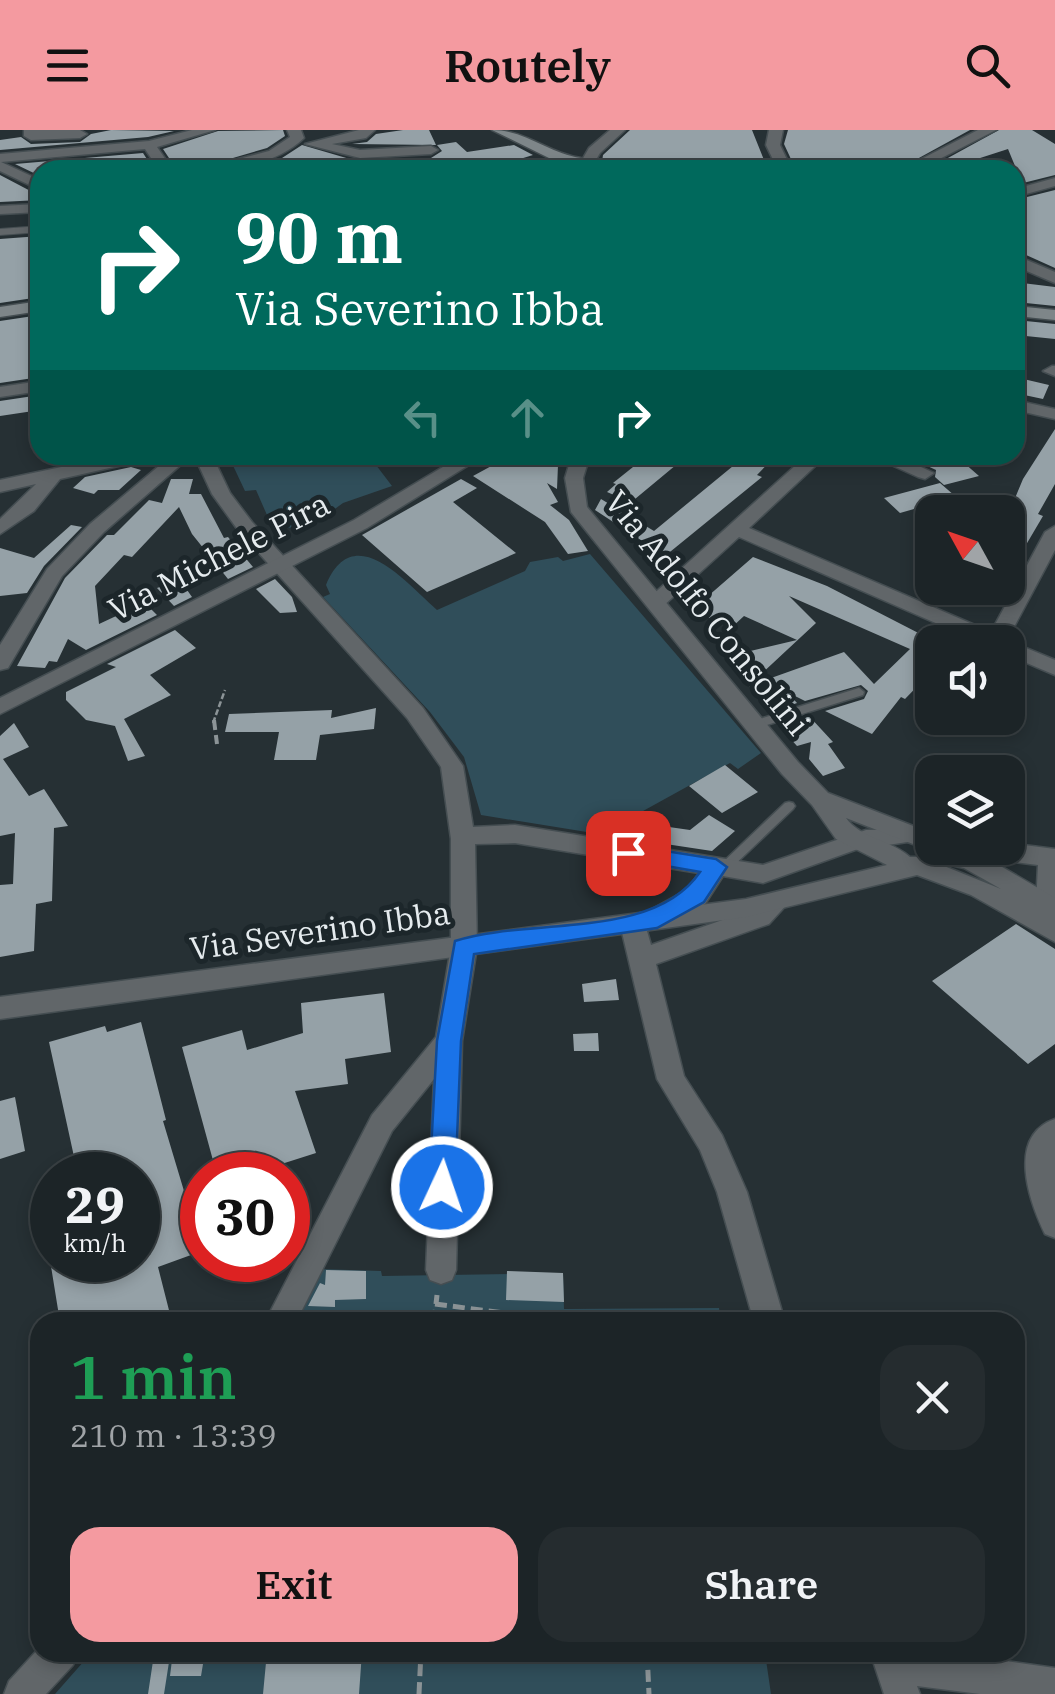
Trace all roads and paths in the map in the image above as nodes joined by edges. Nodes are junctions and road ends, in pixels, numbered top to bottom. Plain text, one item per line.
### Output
1 (31, 130) edge
2 (194, 130) edge
3 (208, 130) edge
4 (368, 130) edge
5 (499, 130) edge
6 (618, 130) edge
7 (776, 130) edge
8 (989, 130) edge
9 (91, 137) edge
10 (293, 137) edge
11 (520, 141) junction
12 (312, 144) junction
13 (149, 145) junction
14 (430, 150) dead end
15 (0, 158) edge
16 (159, 160) edge
17 (247, 160) edge
18 (538, 160) edge
19 (565, 160) edge
20 (585, 160) edge
21 (780, 160) edge
22 (927, 160) edge
23 (0, 166) edge
24 (30, 181) edge
25 (1055, 182) edge
26 (1025, 190) edge
27 (30, 208) edge
28 (0, 210) edge
29 (30, 230) edge
30 (0, 232) edge
31 (1025, 264) edge
32 (1055, 278) edge
33 (30, 308) edge
34 (0, 312) edge
35 (1025, 312) edge
36 (1055, 315) edge
37 (30, 388) edge
38 (0, 392) edge
39 (1025, 408) edge
40 (1055, 414) edge
41 (98, 465) edge
42 (165, 465) edge
43 (208, 465) edge
44 (458, 465) edge
45 (578, 465) edge
46 (807, 465) edge
47 (904, 465) edge
48 (925, 473) dead end
49 (53, 475) junction
50 (0, 486) edge
51 (0, 528) edge
52 (736, 529) junction
53 (1055, 532) edge
54 (279, 567) junction
55 (655, 602) junction
56 (957, 625) edge
57 (1005, 625) edge
58 (8, 632) edge
59 (1025, 655) edge
60 (0, 662) edge
61 (1055, 668) edge
62 (40, 683) junction
63 (224, 690) dead end
64 (859, 692) dead end
65 (0, 696) edge
66 (0, 707) edge
67 (754, 725) junction
68 (217, 744) dead end
69 (820, 798) junction
70 (790, 806) dead end
71 (463, 839) junction
72 (856, 839) junction
73 (915, 845) edge
74 (915, 847) edge
75 (915, 851) edge
76 (1025, 854) edge
77 (1052, 858) edge
78 (947, 865) edge
79 (979, 865) edge
80 (720, 867) junction
81 (778, 901) junction
82 (1052, 908) edge
83 (641, 923) junction
84 (1055, 932) edge
85 (464, 947) junction
86 (641, 959) junction
87 (0, 1008) edge
88 (449, 1041) junction
89 (1055, 1131) edge
90 (1055, 1225) edge
91 (441, 1270) joint
92 (435, 1304) junction
93 (285, 1312) edge
94 (435, 1312) edge
95 (496, 1312) edge
96 (767, 1312) edge
97 (51, 1662) edge
98 (420, 1662) edge
99 (647, 1662) edge
100 (894, 1676) edge
101 (1055, 1686) edge
102 (22, 1694) edge
103 (419, 1694) edge
104 (649, 1694) edge

1 - 9 street
2 - 3 street
2 - 13 street
4 - 12 street
5 - 11 main road
6 - 20 street
7 - 21 street
8 - 22 street
9 - 13 street
9 - 15 street
10 - 12 street
10 - 17 street
11 - 18 main road
11 - 19 main road
12 - 14 street
13 - 16 street
23 - 24 street
25 - 26 street
27 - 28 street
29 - 30 street
31 - 32 street
33 - 34 main road
35 - 36 main road
37 - 38 street
39 - 40 street
41 - 49 street
42 - 58 street
43 - 54 street
44 - 54 street, Via Michele Pira
45 - 55 street, Via Adolfo Consolini
46 - 52 street
47 - 48 street
49 - 50 street
49 - 51 street
52 - 55 street
52 - 56 street
53 - 57 street
54 - 62 street, Via Michele Pira
54 - 71 street
55 - 67 street, Via Adolfo Consolini
58 - 60 street
59 - 61 street
62 - 65 street, Via Michele Pira
62 - 66 street, Via Michele Pira
63 - 68 path
64 - 67 lane
67 - 69 street, Via Adolfo Consolini
69 - 72 street, Via Adolfo Consolini
69 - 73 street, Via Adolfo Consolini
70 - 80 lane
71 - 80 street
71 - 85 street
72 - 74 street
72 - 80 street
75 - 81 street, Via Severino Ibba
76 - 77 street
77 - 82 street
78 - 84 street
79 - 82 street
80 - 83 street, Via Severino Ibba
81 - 83 street, Via Severino Ibba
81 - 86 street
83 - 85 street, Via Severino Ibba
83 - 86 street
85 - 87 street, Via Severino Ibba
85 - 88 street
86 - 96 street
88 - 91 street
88 - 93 street
89 - 90 street
91 - 92 path
92 - 94 path
92 - 95 path
97 - 102 street
98 - 103 path
99 - 104 path
100 - 101 street

